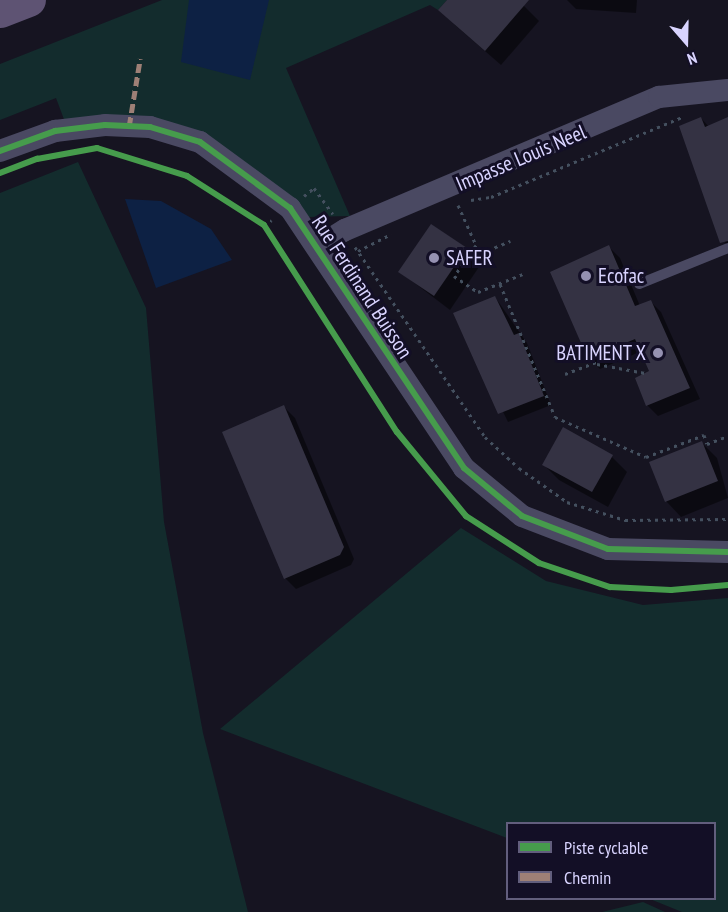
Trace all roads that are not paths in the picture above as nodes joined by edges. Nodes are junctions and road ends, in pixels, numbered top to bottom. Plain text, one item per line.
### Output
1 (29, 0) edge
2 (0, 11) edge
3 (728, 90) edge
4 (0, 151) edge
5 (319, 246) junction
6 (728, 248) edge
7 (639, 284) dead end
8 (728, 552) edge

1 - 2 main road
3 - 5 street, Impasse Louis Neel
4 - 5 street, Rue Ferdinand Buisson
5 - 8 street, Rue Ferdinand Buisson
6 - 7 lane

